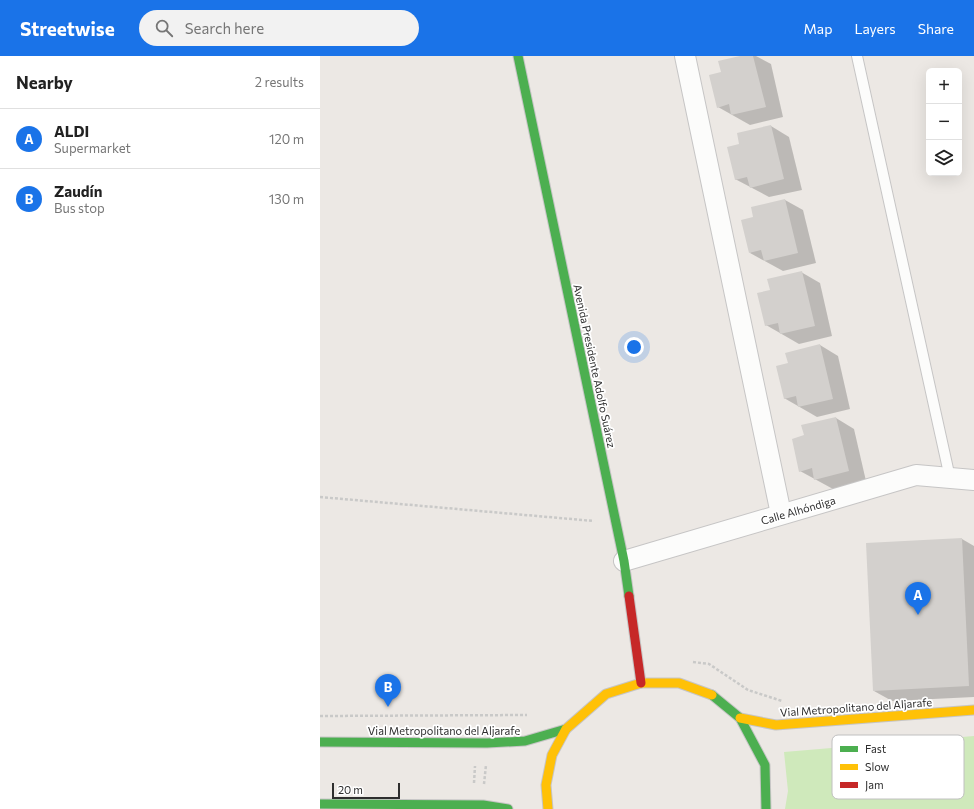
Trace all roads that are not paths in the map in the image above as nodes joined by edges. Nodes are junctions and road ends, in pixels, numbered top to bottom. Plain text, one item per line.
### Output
1 (518, 56) edge
2 (685, 56) edge
3 (857, 56) edge
4 (950, 478) junction
5 (974, 480) edge
6 (781, 514) junction
7 (624, 561) junction
8 (641, 683) junction
9 (974, 710) edge
10 (740, 718) junction
11 (566, 729) junction
12 (320, 742) edge
13 (320, 804) edge
14 (508, 809) edge
15 (548, 809) edge
16 (766, 809) edge

1 - 7 main road, Avenida Presidente Adolfo Suárez
2 - 6 street
3 - 4 lane
4 - 5 street, Calle Alhóndiga
4 - 6 street, Calle Alhóndiga
6 - 7 street, Calle Alhóndiga
7 - 8 main road, Avenida Presidente Adolfo Suárez
8 - 10 main road, Vial Metropolitano del Aljarafe
8 - 11 main road, Vial Metropolitano del Aljarafe
9 - 10 main road, Vial Metropolitano del Aljarafe
10 - 16 main road, Vial Metropolitano del Aljarafe
11 - 12 main road, Vial Metropolitano del Aljarafe
11 - 15 main road, Vial Metropolitano del Aljarafe
13 - 14 main road

